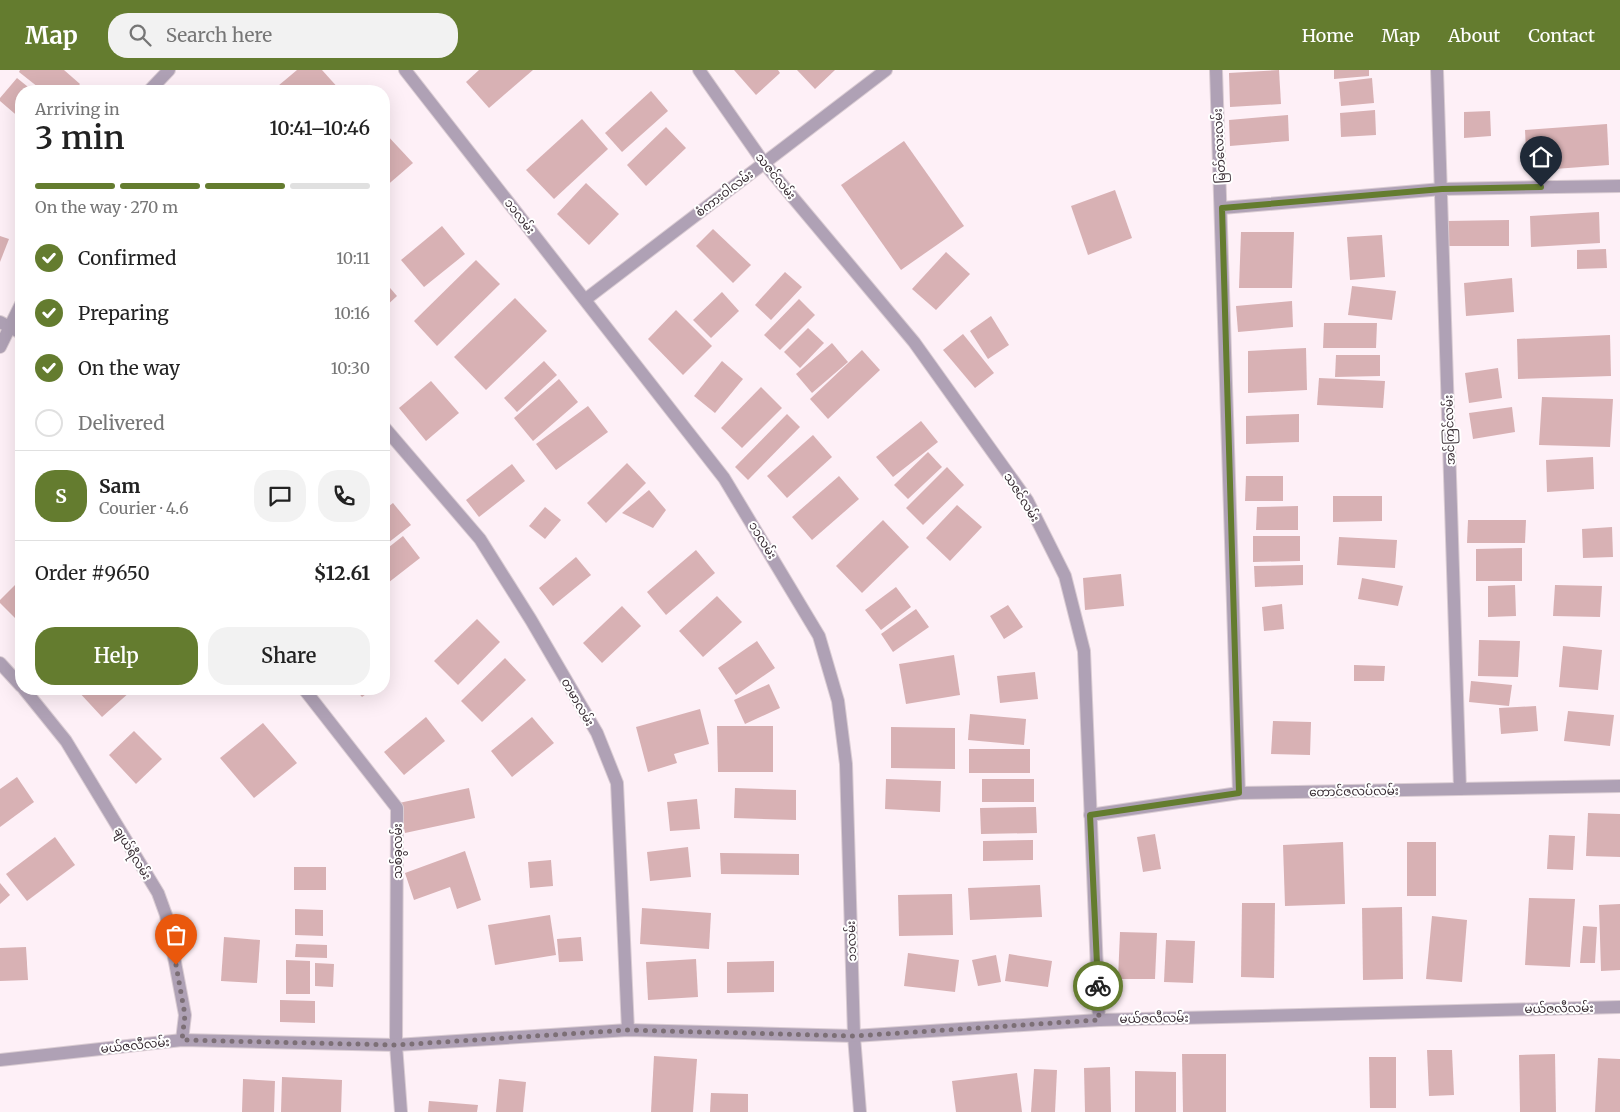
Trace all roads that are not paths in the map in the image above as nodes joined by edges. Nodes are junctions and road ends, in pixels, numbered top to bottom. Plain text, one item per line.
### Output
1 (169, 70) edge
2 (405, 70) edge
3 (699, 70) edge
4 (886, 70) edge
5 (1216, 70) edge
6 (1437, 70) edge
7 (155, 85) edge
8 (764, 163) junction
9 (1620, 186) edge
10 (1442, 189) junction
11 (1222, 208) junction
12 (586, 299) junction
13 (15, 312) edge
14 (5, 324) edge
15 (0, 347) edge
16 (390, 434) edge
17 (0, 663) edge
18 (15, 680) edge
19 (28, 695) edge
20 (309, 695) edge
21 (1620, 786) edge
22 (1460, 789) junction
23 (1239, 793) junction
24 (1090, 815) junction
25 (1620, 1007) edge
26 (1099, 1020) junction
27 (628, 1030) junction
28 (854, 1036) junction
29 (182, 1040) junction
30 (396, 1045) junction
31 (0, 1060) edge
32 (401, 1112) edge
33 (860, 1112) edge

1 - 7 street
2 - 12 street, ၁၁လမ်း
3 - 8 street, သဇင်လမ်း
4 - 8 street, စံကားဝါလမ်း
5 - 11 street, မြတ်လေးလမ်း
6 - 10 street, အင်ကြင်လမ်း
8 - 12 street, စံကားဝါလမ်း
8 - 24 street, သဇင်လမ်း
9 - 10 street
10 - 11 street
10 - 22 street, အင်ကြင်လမ်း
11 - 23 street, မြတ်လေးလမ်း
12 - 28 street, ၁၁လမ်း
13 - 14 street
14 - 15 street
16 - 27 street, တမာလမ်း
17 - 18 street, ချယ်ရီလမ်း
19 - 29 street, ချယ်ရီလမ်း
20 - 30 street, သစ်ခွလမ်း
21 - 22 street, တောင်ဇလပ်လမ်း
22 - 23 street, တောင်ဇလပ်လမ်း
23 - 24 street, တောင်ဇလပ်လမ်း
24 - 26 street, သဇင်လမ်း
25 - 26 street, မယ်ဇလီလမ်း
26 - 28 street, မယ်ဇလီလမ်း
27 - 28 street, မယ်ဇလီလမ်း
27 - 30 street, မယ်ဇလီလမ်း
28 - 33 street, ၁၁လမ်း
29 - 30 street, မယ်ဇလီလမ်း
29 - 31 street, မယ်ဇလီလမ်း
30 - 32 street, သစ်ခွလမ်း

